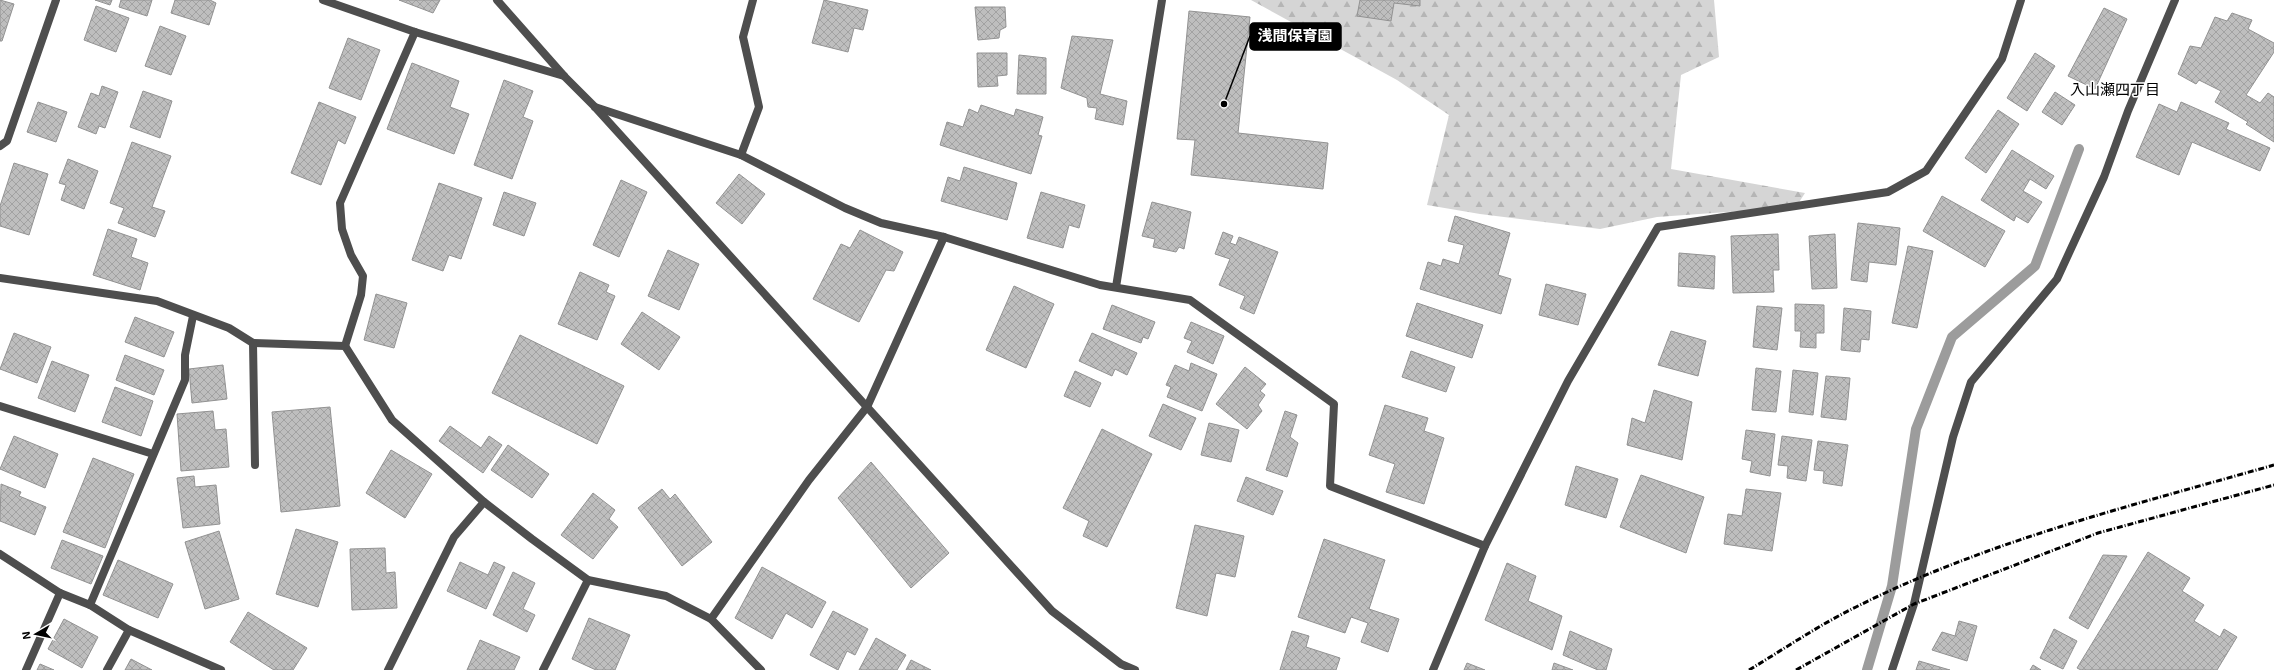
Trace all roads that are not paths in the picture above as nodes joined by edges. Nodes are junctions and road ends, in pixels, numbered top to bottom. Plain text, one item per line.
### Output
1 (56, 0) edge
2 (323, 0) edge
3 (497, 0) edge
4 (754, 0) edge
5 (1162, 0) edge
6 (2021, 0) edge
7 (2175, 0) edge
8 (415, 32) junction
9 (564, 76) junction
10 (595, 107) junction
11 (0, 146) edge
12 (741, 155) junction
13 (944, 237) junction
14 (0, 278) edge
15 (1116, 287) junction
16 (193, 316) junction
17 (254, 343) junction
18 (345, 346) junction
19 (0, 406) edge
20 (867, 407) junction
21 (152, 454) junction
22 (255, 465) dead end
23 (484, 502) junction
24 (1485, 546) junction
25 (0, 554) edge
26 (588, 580) junction
27 (60, 593) junction
28 (90, 605) junction
29 (711, 619) junction
30 (129, 630) junction
31 (391, 669) edge
32 (26, 670) edge
33 (107, 670) edge
34 (221, 670) edge
35 (543, 670) edge
36 (761, 670) edge
37 (1135, 670) edge
38 (1433, 670) edge
39 (1892, 670) edge

1 - 11 street
2 - 8 street
3 - 9 street
4 - 12 street
5 - 15 street
6 - 24 street
7 - 39 street
8 - 9 street
8 - 18 street
9 - 10 street
10 - 12 street
10 - 20 street
12 - 13 street
13 - 15 street
13 - 20 street
14 - 16 street
15 - 24 street
16 - 17 street
16 - 21 street
17 - 18 street
17 - 22 street
18 - 23 street
19 - 21 street
20 - 29 street
20 - 37 street
21 - 28 street
23 - 26 street
23 - 31 street
24 - 38 street
25 - 27 street
26 - 29 street
26 - 35 street
27 - 28 street
27 - 32 street
28 - 30 street
29 - 36 street
30 - 33 street
30 - 34 street

